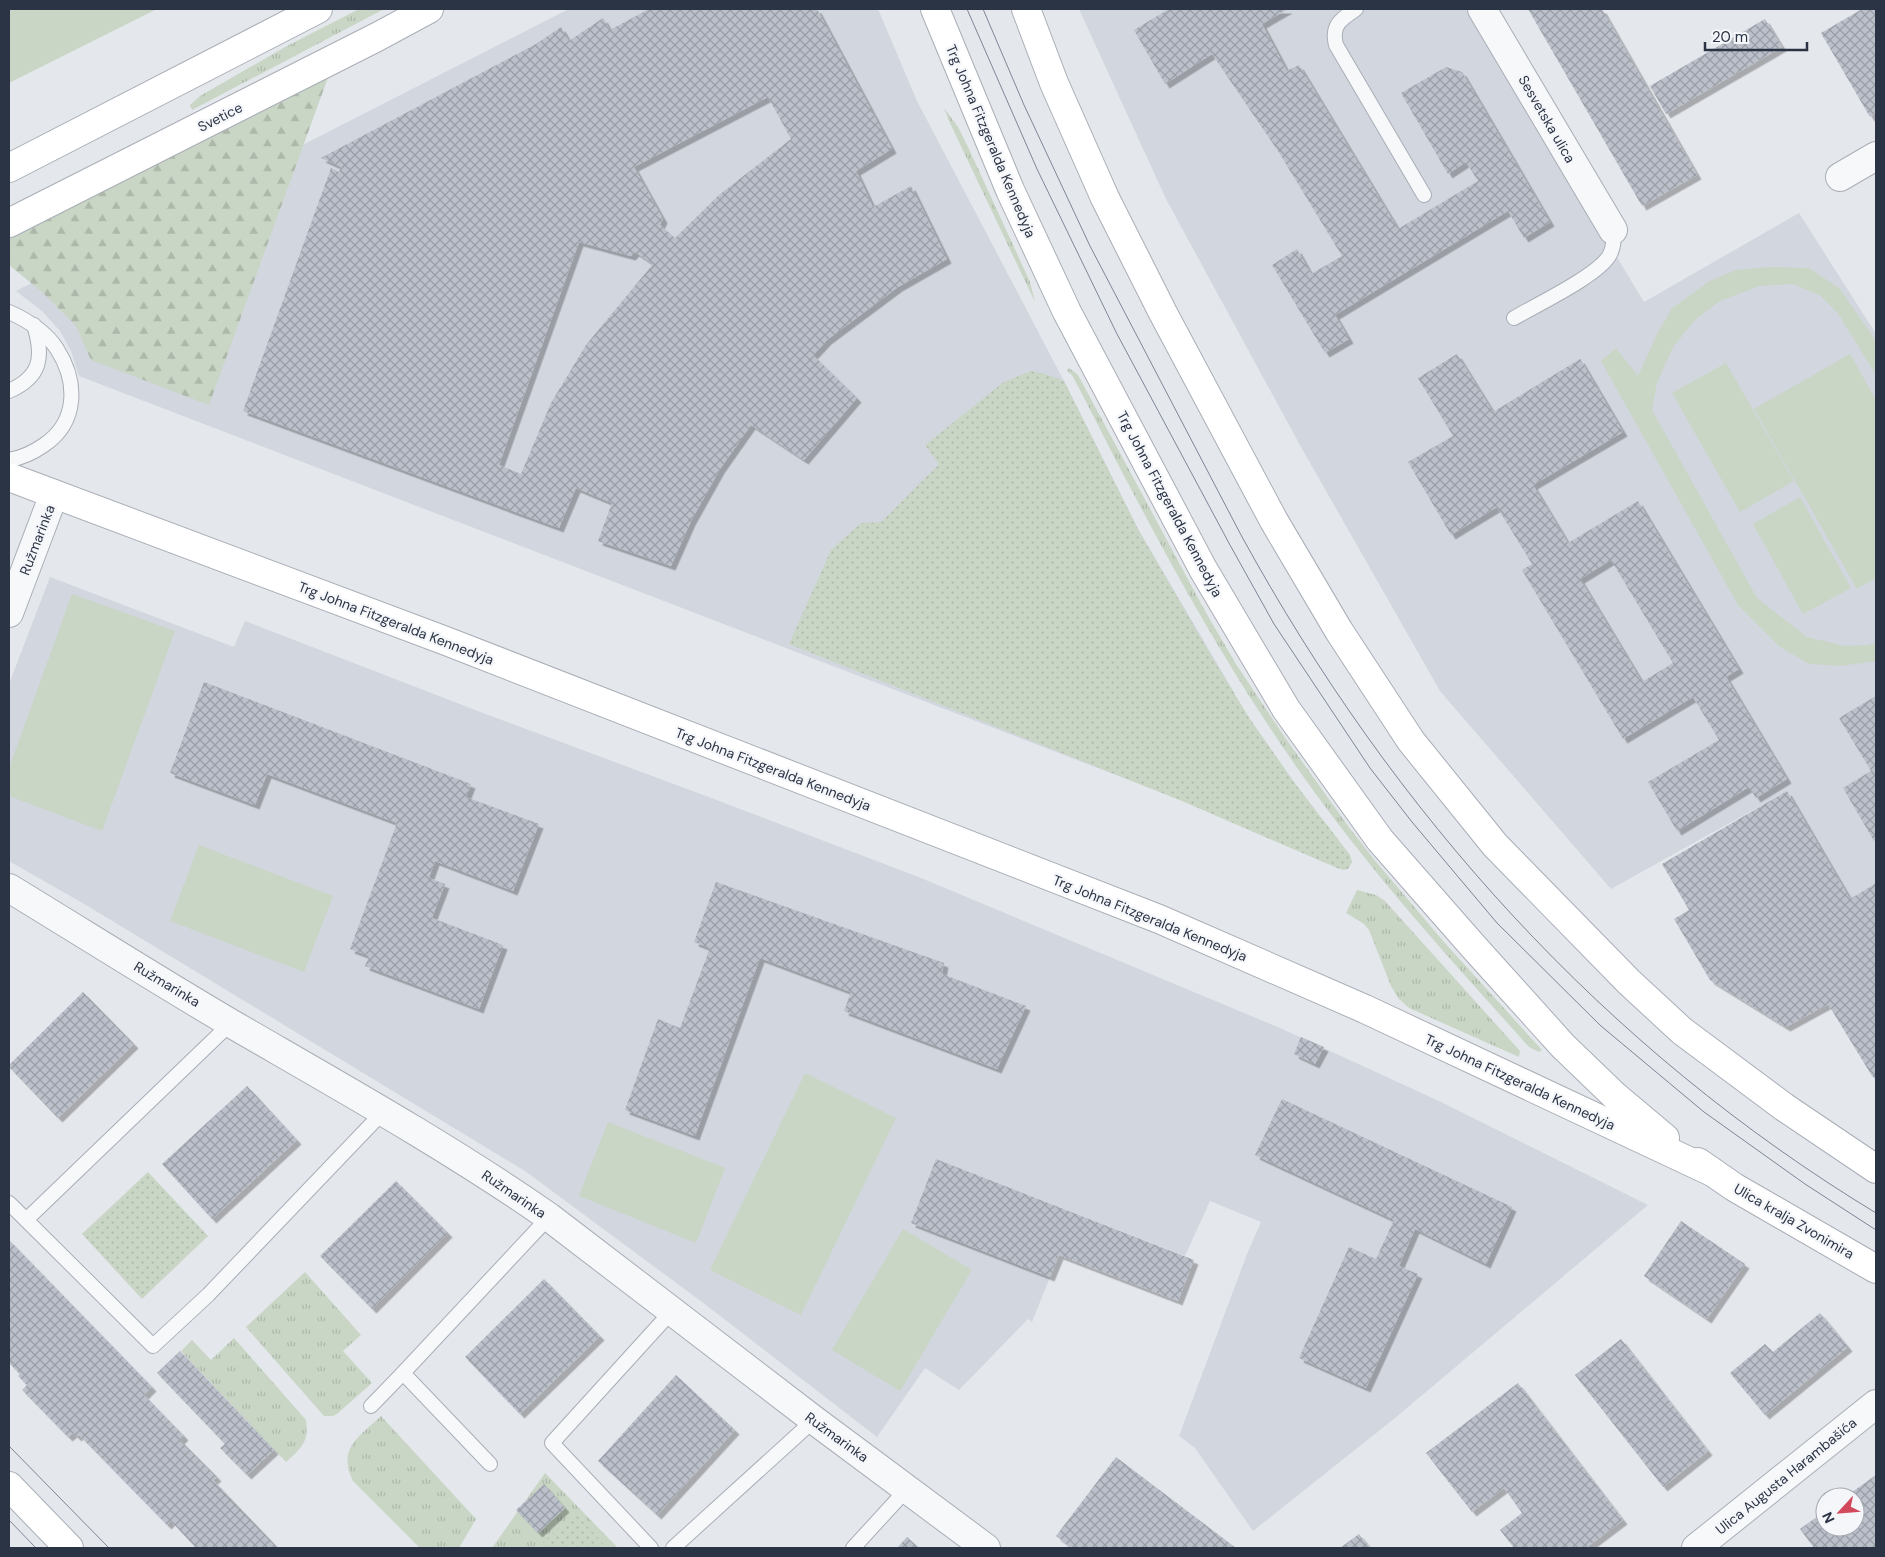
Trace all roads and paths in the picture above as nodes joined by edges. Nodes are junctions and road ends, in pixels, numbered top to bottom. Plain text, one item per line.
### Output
1 (318, 9) edge
2 (429, 9) edge
3 (935, 9) edge
4 (1026, 9) edge
5 (1356, 9) edge
6 (1482, 9) edge
7 (1876, 156) edge
8 (9, 168) edge
9 (1840, 177) dead end
10 (1424, 195) dead end
11 (9, 223) edge
12 (1612, 230) joint
13 (9, 312) edge
14 (1514, 318) dead end
15 (34, 325) junction
16 (9, 391) edge
17 (9, 460) edge
18 (9, 476) edge
19 (54, 494) junction
20 (9, 613) edge
21 (9, 888) edge
22 (231, 1023) junction
23 (384, 1111) junction
24 (1876, 1169) edge
25 (1712, 1172) junction
26 (9, 1203) edge
27 (549, 1218) junction
28 (26, 1220) junction
29 (1876, 1269) edge
30 (672, 1311) junction
31 (404, 1373) junction
32 (1876, 1404) edge
33 (371, 1406) dead end
34 (814, 1420) junction
35 (490, 1464) dead end
36 (9, 1486) edge
37 (908, 1488) junction
38 (69, 1548) edge
39 (651, 1548) edge
40 (673, 1548) edge
41 (853, 1548) edge
42 (986, 1548) edge
43 (1696, 1548) edge

1 - 8 main road
2 - 11 main road, Svetice
3 - 25 main road, Trg Johna Fitzgeralda Kennedyja
4 - 24 main road
5 - 10 lane
6 - 12 street, Sesvetska ulica
7 - 9 street
12 - 14 lane
13 - 15 lane
15 - 16 lane
15 - 17 lane
18 - 19 main road, Trg Johna Fitzgeralda Kennedyja
19 - 20 street, Ružmarinka
19 - 25 main road, Trg Johna Fitzgeralda Kennedyja
21 - 22 street, Ružmarinka
22 - 23 street, Ružmarinka
22 - 28 lane
23 - 27 street, Ružmarinka
23 - 28 lane
25 - 29 main road, Ulica kralja Zvonimira
26 - 28 lane
27 - 30 street, Ružmarinka
27 - 31 lane
30 - 34 street, Ružmarinka
30 - 39 lane
31 - 33 lane
31 - 35 lane
32 - 43 street, Ulica Augusta Harambašića
34 - 37 street, Ružmarinka
34 - 40 lane
36 - 38 main road
37 - 41 lane
37 - 42 street, Ružmarinka

